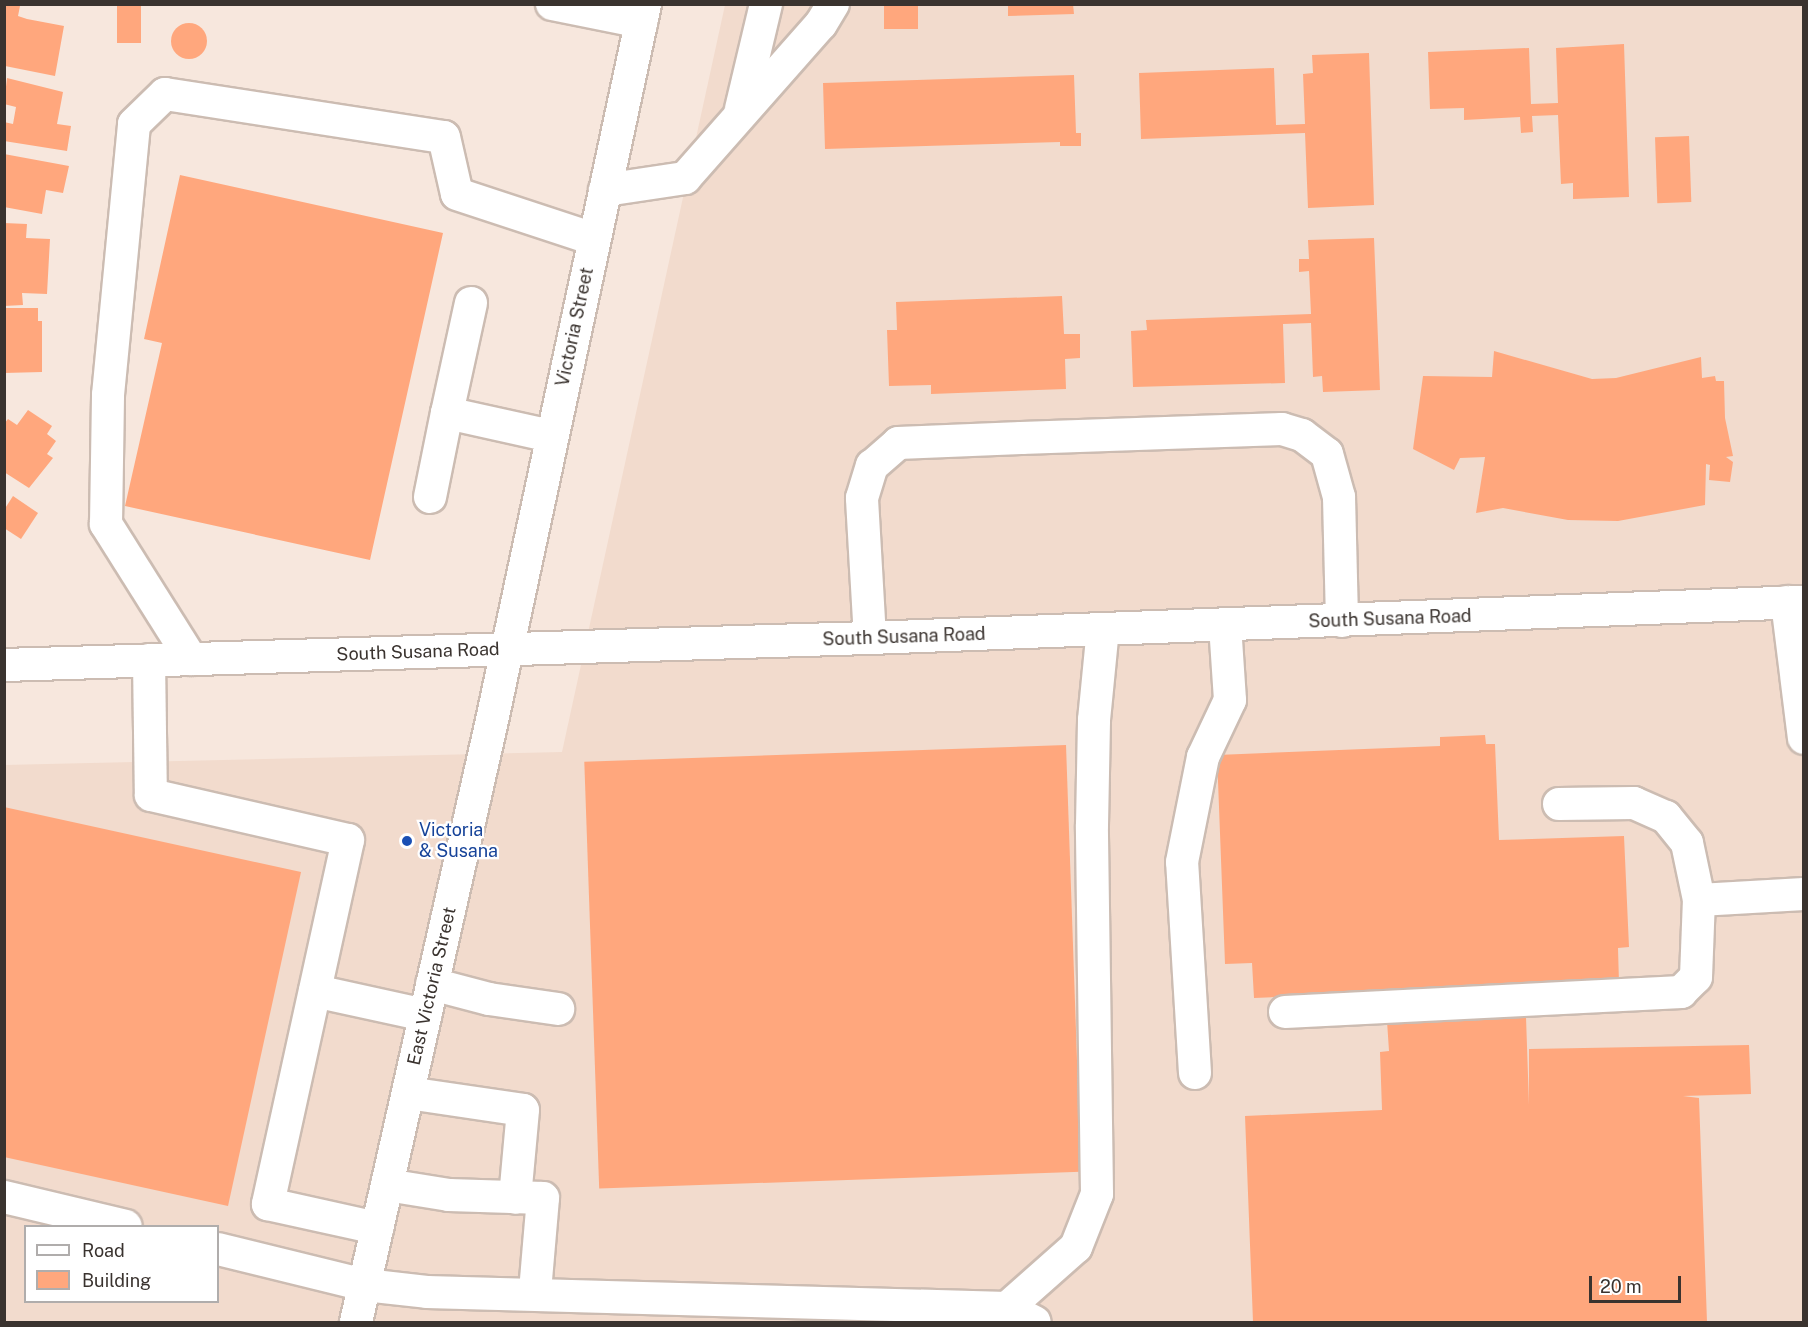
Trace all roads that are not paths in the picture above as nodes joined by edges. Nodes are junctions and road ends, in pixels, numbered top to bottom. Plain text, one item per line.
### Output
1 (552, 4) edge
2 (766, 4) edge
3 (833, 4) edge
4 (643, 14) edge
5 (741, 110) junction
6 (605, 190) junction
7 (594, 239) junction
8 (471, 303) dead end
9 (447, 413) junction
10 (551, 436) junction
11 (430, 497) dead end
12 (1795, 602) edge
13 (1342, 621) junction
14 (1226, 625) junction
15 (1102, 629) junction
16 (870, 638) junction
17 (507, 650) junction
18 (191, 659) junction
19 (149, 660) junction
20 (4, 665) edge
21 (1803, 738) edge
22 (1559, 804) dead end
23 (1803, 894) edge
24 (1699, 900) junction
25 (432, 984) junction
26 (315, 991) junction
27 (558, 1009) dead end
28 (1285, 1012) dead end
29 (425, 1015) junction
30 (1195, 1073) dead end
31 (408, 1093) junction
32 (387, 1185) junction
33 (4, 1197) edge
34 (515, 1198) junction
35 (118, 1225) edge
36 (377, 1228) junction
37 (219, 1249) edge
38 (365, 1285) junction
39 (535, 1292) junction
40 (1007, 1308) junction
41 (356, 1323) edge
42 (1035, 1323) edge

1 - 4 street
2 - 5 street
3 - 5 street
4 - 6 street, Victoria Street
5 - 6 street
6 - 7 street, Victoria Street
7 - 10 street, Victoria Street
7 - 18 street
8 - 9 street
9 - 10 street
9 - 11 street
10 - 17 street, Victoria Street
12 - 13 street, South Susana Road
12 - 21 street
13 - 14 street, South Susana Road
13 - 16 street
14 - 15 street, South Susana Road
14 - 30 street
15 - 16 street, South Susana Road
15 - 40 street
16 - 17 street, South Susana Road
17 - 18 street, South Susana Road
17 - 25 street, East Victoria Street
18 - 19 street, South Susana Road
19 - 20 street, South Susana Road
19 - 26 street
22 - 24 street
23 - 24 street
24 - 28 street
25 - 27 street
25 - 29 street, East Victoria Street
26 - 29 street
26 - 36 street
29 - 31 street, East Victoria Street
31 - 32 street, East Victoria Street
31 - 34 street
32 - 34 street
32 - 36 street, East Victoria Street
33 - 35 street
34 - 39 street
36 - 38 street, East Victoria Street
37 - 38 street
38 - 39 street
38 - 41 street, East Victoria Street
39 - 40 street
40 - 42 street

